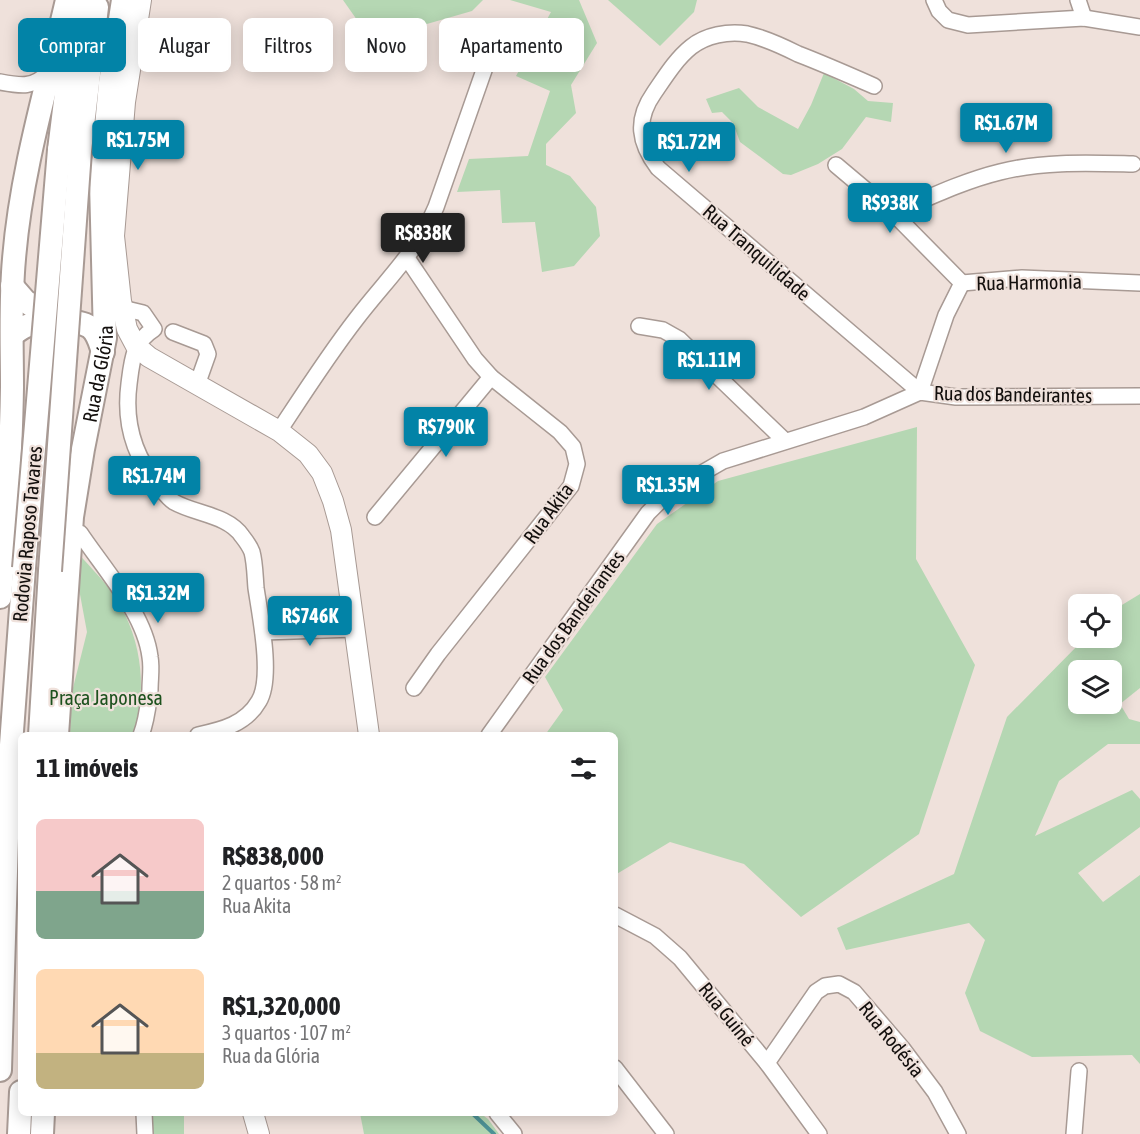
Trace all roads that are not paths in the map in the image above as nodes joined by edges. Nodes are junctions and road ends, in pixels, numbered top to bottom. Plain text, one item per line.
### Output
1 (67, 0) edge
2 (83, 0) edge
3 (98, 0) edge
4 (123, 0) edge
5 (141, 0) edge
6 (934, 0) edge
7 (1078, 0) edge
8 (63, 18) edge
9 (1084, 18) junction
10 (1140, 27) edge
11 (49, 72) edge
12 (50, 72) edge
13 (483, 72) edge
14 (4, 82) edge
15 (874, 86) dead end
16 (39, 114) junction
17 (69, 151) junction
18 (1133, 164) dead end
19 (836, 165) dead end
20 (892, 213) junction
21 (407, 258) junction
22 (962, 283) junction
23 (1140, 283) edge
24 (12, 286) junction
25 (114, 304) junction
26 (37, 309) junction
27 (5, 312) edge
28 (639, 326) dead end
29 (173, 332) dead end
30 (12, 335) junction
31 (136, 346) junction
32 (103, 354) junction
33 (491, 377) junction
34 (6, 380) edge
35 (197, 385) junction
36 (920, 392) junction
37 (1140, 396) edge
38 (5, 431) edge
39 (279, 431) junction
40 (785, 441) junction
41 (4, 496) edge
42 (375, 517) dead end
43 (76, 525) junction
44 (2, 540) edge
45 (0, 597) edge
46 (355, 629) junction
47 (263, 632) junction
48 (414, 688) dead end
49 (40, 732) edge
50 (57, 732) edge
51 (142, 732) edge
52 (213, 732) edge
53 (369, 732) edge
54 (491, 732) edge
55 (618, 917) edge
56 (767, 1063) junction
57 (0, 1070) edge
58 (1079, 1071) dead end
59 (618, 1072) edge
60 (20, 1116) edge
61 (43, 1116) edge
62 (144, 1116) edge
63 (254, 1116) edge
64 (499, 1116) edge
65 (19, 1134) edge
66 (42, 1134) edge
67 (145, 1134) edge
68 (259, 1134) edge
69 (514, 1134) edge
70 (666, 1134) edge
71 (819, 1134) edge
72 (958, 1134) edge
73 (1074, 1134) edge

1 - 8 highway
2 - 17 highway, Rodovia Raposo Tavares
3 - 17 highway, Rodovia Raposo Tavares
4 - 25 highway, Rua da Glória
5 - 25 main road
6 - 9 street
7 - 9 street
9 - 10 street
11 - 14 street
12 - 16 highway
13 - 21 street
14 - 16 street
15 - 36 street, Rua Tranquilidade
16 - 24 highway
17 - 49 highway, Rodovia Raposo Tavares, bridge
17 - 57 highway, Rodovia Raposo Tavares, bridge
18 - 20 street
19 - 20 street
20 - 22 street
21 - 33 street, Rua Akita
21 - 39 street
22 - 23 street, Rua Harmonia
22 - 36 street, Rua Harmonia
24 - 26 highway
24 - 27 highway
25 - 26 highway
25 - 31 main road
25 - 32 highway, Rua da Glória
26 - 27 highway
27 - 30 highway
28 - 40 street
29 - 35 street
30 - 32 highway
30 - 34 highway
31 - 35 main road
31 - 47 street
32 - 43 highway, Rua da Glória
33 - 42 street
33 - 48 street, Rua Akita
34 - 38 highway
35 - 39 main road
36 - 37 street, Rua dos Bandeirantes
36 - 40 street, Rua dos Bandeirantes
38 - 41 highway
39 - 46 main road
40 - 54 street, Rua dos Bandeirantes
41 - 44 highway
43 - 50 highway, Rua da Glória
43 - 51 street
44 - 45 highway
46 - 47 street
46 - 53 main road
47 - 52 street
55 - 56 street, Rua Guiné
56 - 71 street, Rua Guiné
56 - 72 street, Rua Rodésia
58 - 73 street
59 - 70 street
60 - 65 highway
61 - 66 highway
62 - 67 street
63 - 68 main road
64 - 69 street

